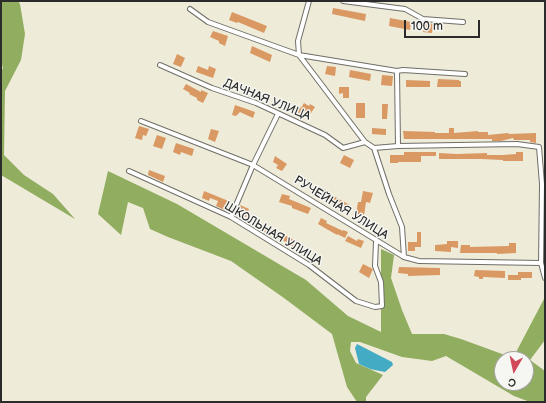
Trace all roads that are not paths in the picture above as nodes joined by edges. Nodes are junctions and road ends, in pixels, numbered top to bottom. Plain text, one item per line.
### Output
1 (309, 1) edge
2 (343, 1) edge
3 (190, 9) dead end
4 (463, 22) dead end
5 (300, 55) junction
6 (160, 65) dead end
7 (397, 71) junction
8 (465, 74) dead end
9 (278, 114) junction
10 (141, 121) dead end
11 (365, 142) junction
12 (398, 146) junction
13 (374, 148) junction
14 (253, 165) junction
15 (129, 171) dead end
16 (543, 185) edge
17 (232, 217) junction
18 (544, 239) edge
19 (376, 242) junction
20 (404, 257) junction
21 (541, 263) junction
22 (545, 278) edge

1 - 5 street
2 - 4 street
3 - 5 street
5 - 7 street
5 - 11 street
6 - 9 street, ДАЧНАЯ УЛИЦА
7 - 8 street
7 - 12 street
9 - 11 street, ДАЧНАЯ УЛИЦА
9 - 14 street
10 - 14 street, РУЧЕЙНАЯ УЛИЦА
11 - 13 street
12 - 13 street
12 - 16 street
13 - 20 street
14 - 17 street
14 - 19 street, РУЧЕЙНАЯ УЛИЦА
15 - 17 street, ШКОЛЬНАЯ УЛИЦА
16 - 18 street
17 - 19 street, ШКОЛЬНАЯ УЛИЦА
18 - 21 street
19 - 20 street, РУЧЕЙНАЯ УЛИЦА
20 - 21 street, РУЧЕЙНАЯ УЛИЦА
21 - 22 street

